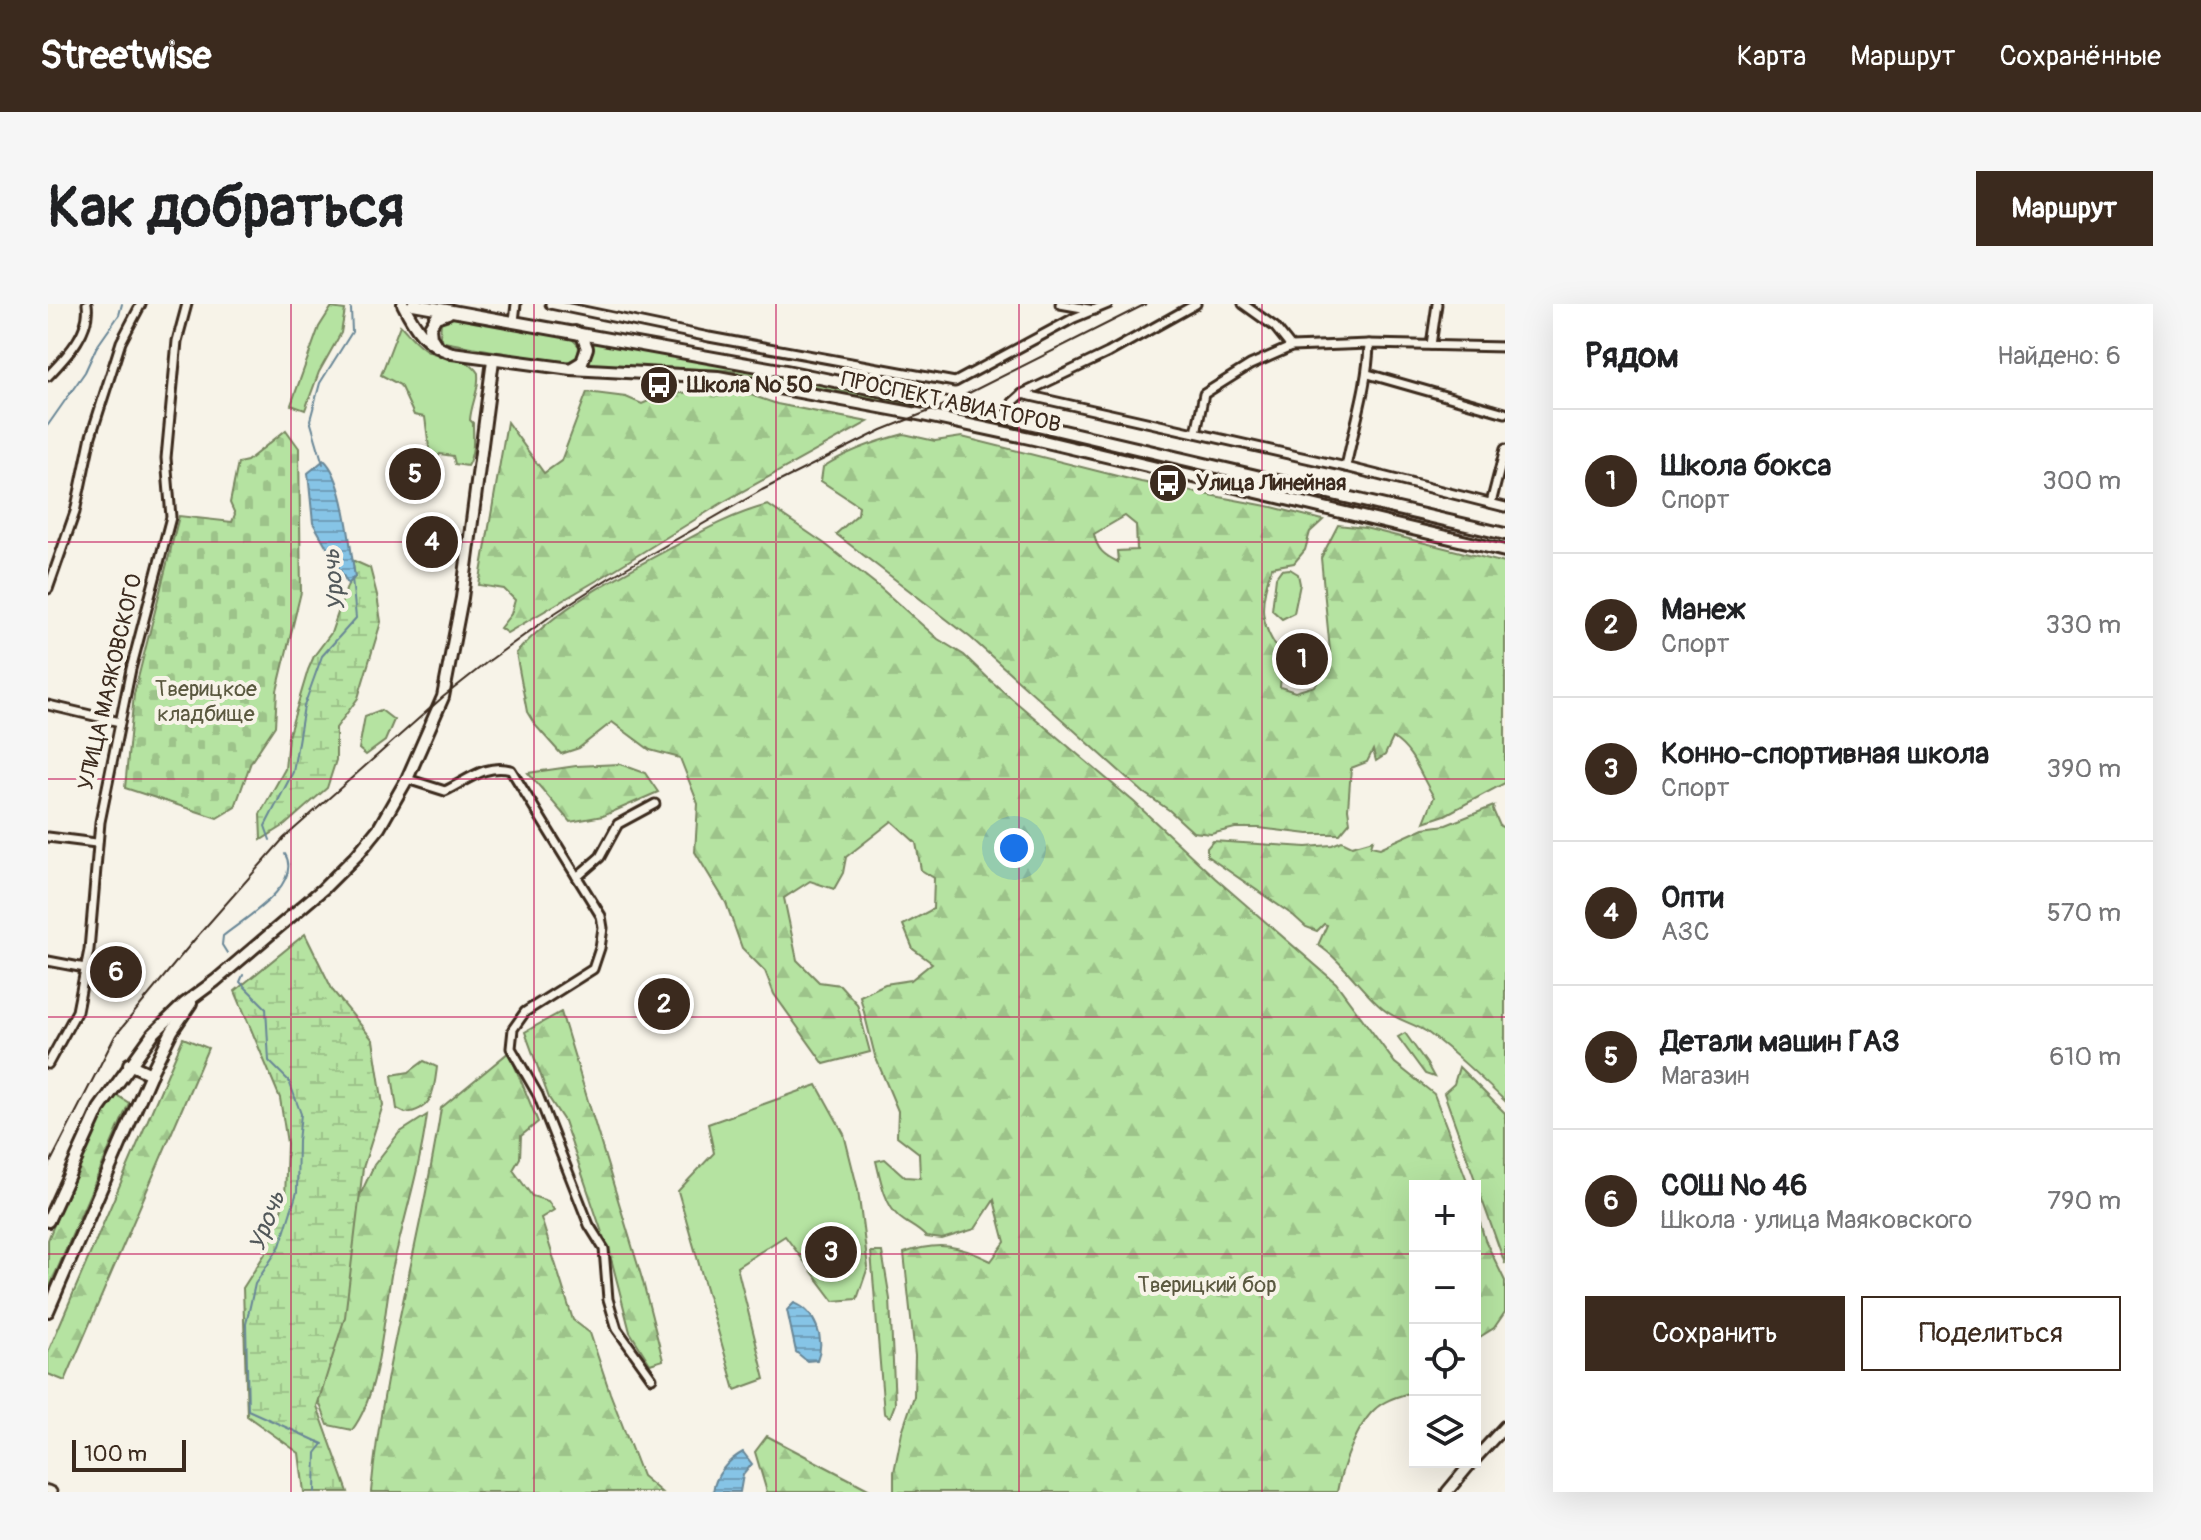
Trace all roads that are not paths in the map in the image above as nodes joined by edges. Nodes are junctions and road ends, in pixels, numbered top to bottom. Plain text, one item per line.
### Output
1 (87, 304) edge
2 (141, 304) edge
3 (187, 304) edge
4 (403, 304) edge
5 (413, 304) edge
6 (516, 304) edge
7 (550, 304) edge
8 (1060, 304) edge
9 (1108, 304) edge
10 (1196, 304) edge
11 (1243, 304) edge
12 (1437, 304) edge
13 (1097, 310) junction
14 (452, 311) junction
15 (514, 321) junction
16 (575, 331) junction
17 (1369, 344) junction
18 (1431, 345) junction
19 (1291, 347) junction
20 (1505, 347) edge
21 (440, 349) junction
22 (493, 360) junction
23 (571, 369) junction
24 (1368, 374) junction
25 (48, 376) edge
26 (1022, 394) junction
27 (1505, 413) edge
28 (1005, 417) junction
29 (1196, 433) junction
30 (1505, 449) edge
31 (1346, 467) junction
32 (1491, 503) junction
33 (1505, 507) edge
34 (1505, 534) edge
35 (1505, 551) edge
36 (48, 589) edge
37 (48, 705) edge
38 (120, 722) junction
39 (407, 779) junction
40 (655, 804) dead end
41 (48, 837) edge
42 (96, 843) junction
43 (577, 877) junction
44 (48, 961) edge
45 (85, 968) junction
46 (197, 995) junction
47 (48, 1064) edge
48 (129, 1064) junction
49 (151, 1074) junction
50 (48, 1221) edge
51 (48, 1311) edge
52 (652, 1378) dead end
53 (1505, 1426) edge
54 (1481, 1452) edge
55 (1467, 1468) edge
56 (1447, 1492) edge

1 - 25 street
2 - 36 street
3 - 38 street, УЛИЦА МАЯКОВСКОГО
4 - 21 main road
5 - 14 main road, ПРОСПЕКТ АВИАТОРОВ
6 - 15 street
7 - 13 street, ПРОСПЕКТ АВИАТОРОВ
8 - 13 street
9 - 13 street
10 - 26 street
11 - 19 street
12 - 18 street
14 - 15 main road, ПРОСПЕКТ АВИАТОРОВ
14 - 21 main road
15 - 16 main road, ПРОСПЕКТ АВИАТОРОВ
16 - 23 main road
16 - 28 main road, ПРОСПЕКТ АВИАТОРОВ
17 - 18 street
17 - 19 street
17 - 24 street
18 - 20 street
19 - 29 street
21 - 22 main road, ПРОСПЕКТ АВИАТОРОВ
22 - 23 main road, ПРОСПЕКТ АВИАТОРОВ
22 - 39 main road
23 - 35 main road, ПРОСПЕКТ АВИАТОРОВ
24 - 27 street
24 - 31 street
26 - 28 street
26 - 29 street, ПРОСПЕКТ АВИАТОРОВ
28 - 34 main road, ПРОСПЕКТ АВИАТОРОВ
29 - 31 street, ПРОСПЕКТ АВИАТОРОВ
30 - 32 street
31 - 32 street, ПРОСПЕКТ АВИАТОРОВ
32 - 33 street, ПРОСПЕКТ АВИАТОРОВ
37 - 38 street
38 - 42 street, УЛИЦА МАЯКОВСКОГО
39 - 43 street
39 - 46 main road
40 - 43 street
41 - 42 street
42 - 45 street, УЛИЦА МАЯКОВСКОГО
43 - 52 street
44 - 45 street
45 - 47 street, УЛИЦА МАЯКОВСКОГО
46 - 48 main road
46 - 49 main road
48 - 49 main road
48 - 50 main road
49 - 51 main road
53 - 54 street
55 - 56 street

